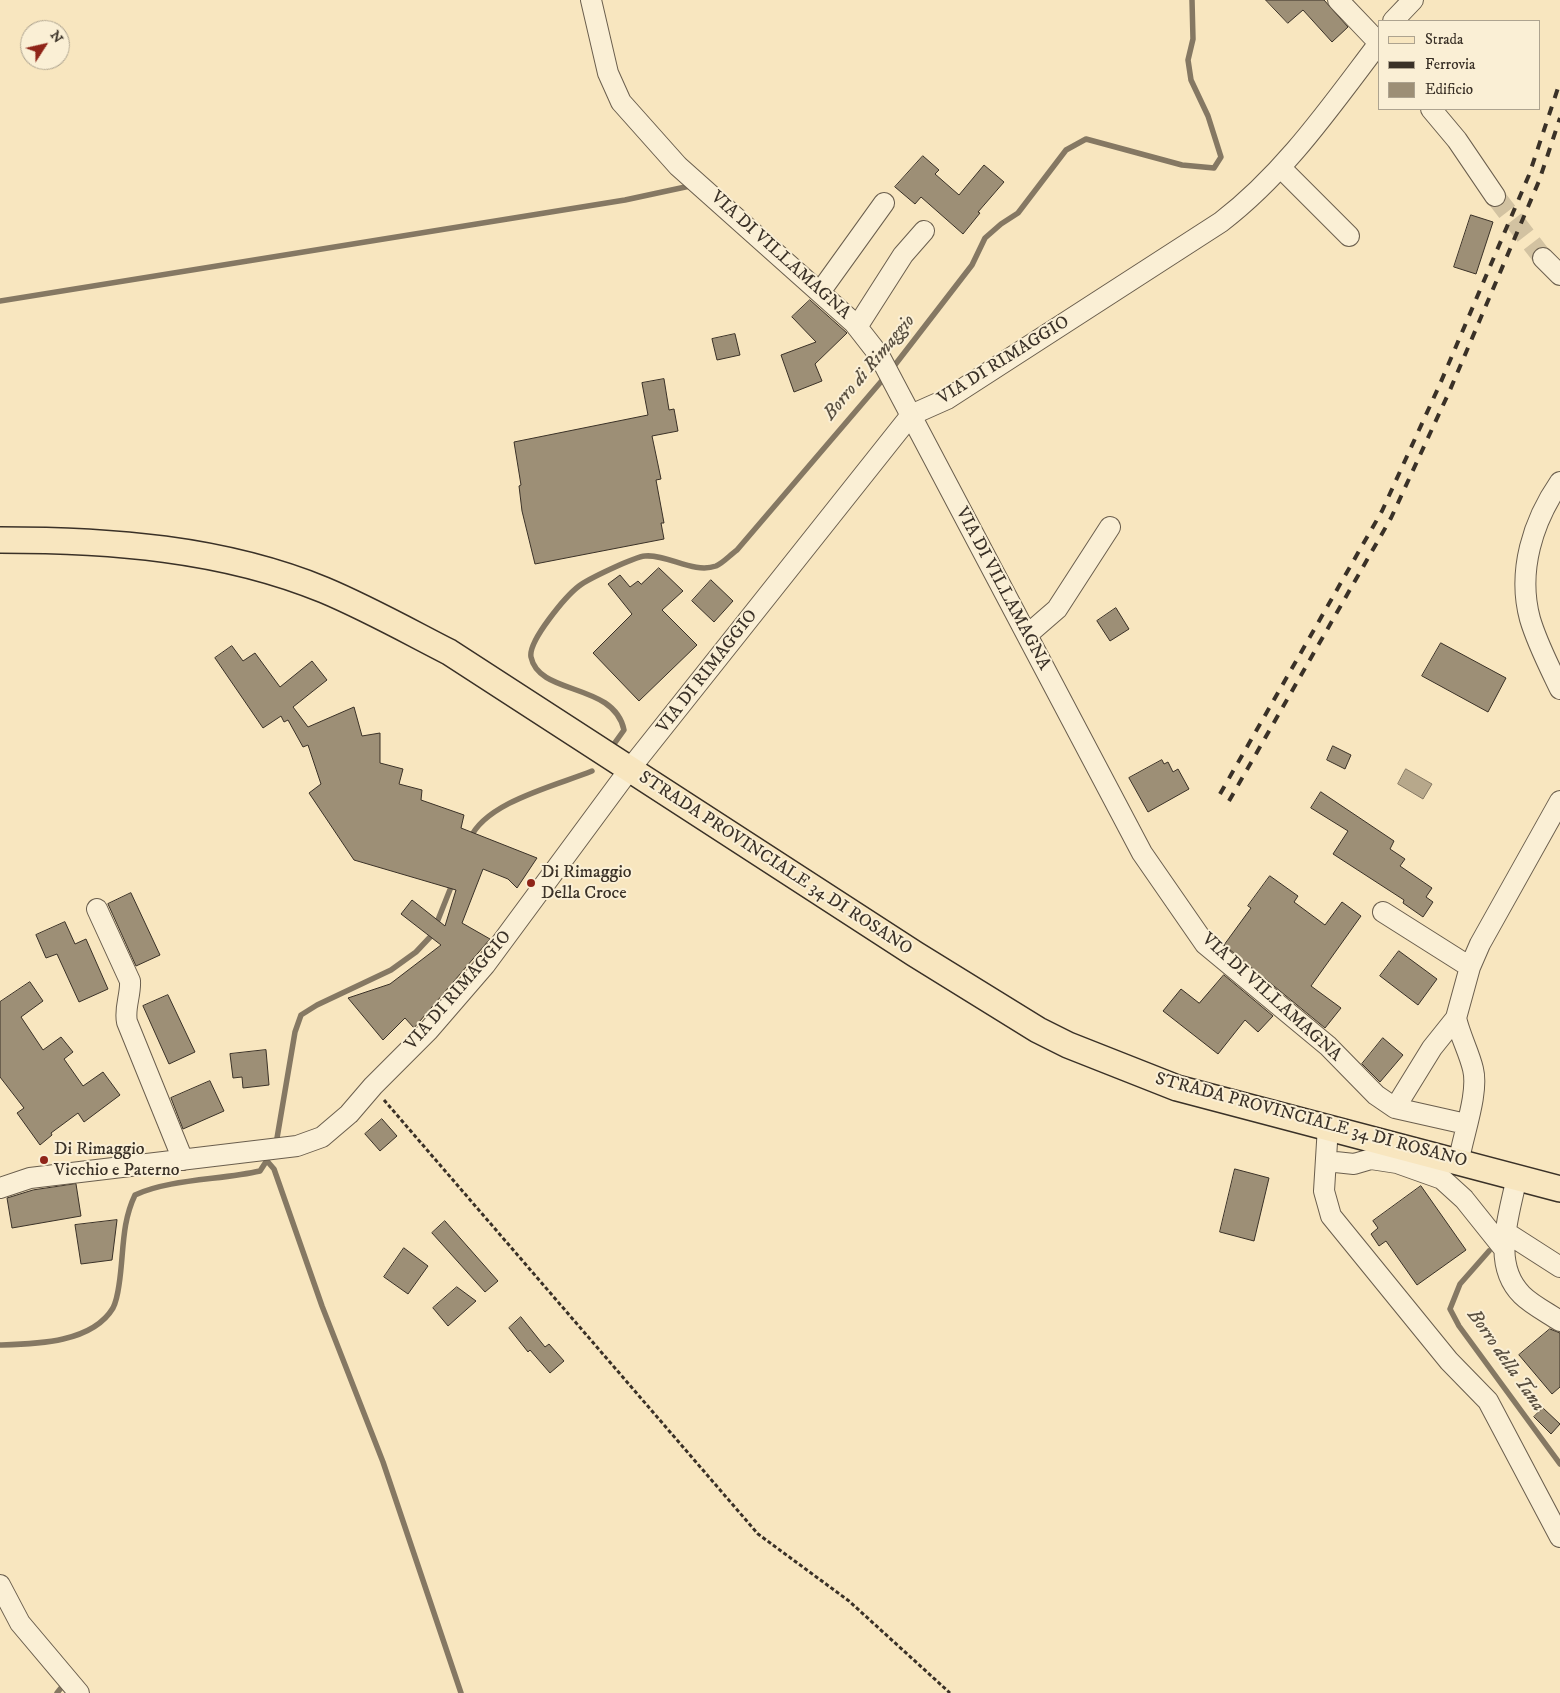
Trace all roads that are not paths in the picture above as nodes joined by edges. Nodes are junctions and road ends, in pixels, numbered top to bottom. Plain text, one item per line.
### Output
1 (590, 0) edge
2 (1338, 0) edge
3 (1414, 0) edge
4 (1394, 20) edge
5 (1378, 42) edge
6 (1378, 44) edge
7 (1433, 110) edge
8 (1281, 168) junction
9 (1495, 196) tunnel mouth
10 (884, 203) dead end
11 (924, 231) dead end
12 (1349, 236) dead end
13 (1543, 258) tunnel mouth
14 (1560, 275) edge
15 (820, 292) junction
16 (857, 327) junction
17 (911, 415) junction
18 (1560, 482) edge
19 (1110, 527) dead end
20 (0, 540) edge
21 (1027, 634) junction
22 (1560, 689) edge
23 (625, 767) junction
24 (1560, 801) edge
25 (97, 909) dead end
26 (1382, 912) dead end
27 (1470, 967) junction
28 (1456, 1018) junction
29 (1395, 1108) junction
30 (1466, 1124) junction
31 (1328, 1126) junction
32 (183, 1160) junction
33 (1459, 1160) junction
34 (1326, 1161) junction
35 (1517, 1176) junction
36 (0, 1188) edge
37 (1560, 1188) edge
38 (1505, 1241) junction
39 (1560, 1267) edge
40 (1560, 1321) edge
41 (1560, 1537) edge
42 (0, 1585) edge
43 (79, 1693) edge

1 - 15 street, VIA DI VILLAMAGNA
2 - 5 street
3 - 4 street
6 - 8 street, VIA DI RIMAGGIO
7 - 9 street
8 - 12 street
8 - 17 street, VIA DI RIMAGGIO
10 - 15 street
11 - 16 street
13 - 14 street
15 - 16 street, VIA DI VILLAMAGNA
16 - 17 street, VIA DI VILLAMAGNA
17 - 21 street, VIA DI VILLAMAGNA
17 - 23 street, VIA DI RIMAGGIO
18 - 22 street
19 - 21 street
20 - 23 main road, STRADA PROVINCIALE 34 DI ROSANO
21 - 29 street, VIA DI VILLAMAGNA
23 - 31 main road, STRADA PROVINCIALE 34 DI ROSANO
23 - 32 street, VIA DI RIMAGGIO
24 - 27 street
25 - 32 street
26 - 27 street
27 - 28 street
28 - 29 street
28 - 30 street
29 - 30 street, VIA DI VILLAMAGNA
30 - 33 street
31 - 33 main road, STRADA PROVINCIALE 34 DI ROSANO
31 - 34 street
32 - 36 street, VIA DI RIMAGGIO
33 - 35 main road, STRADA PROVINCIALE 34 DI ROSANO
34 - 38 street
34 - 41 street
35 - 37 main road, STRADA PROVINCIALE 34 DI ROSANO
35 - 38 street
38 - 39 street
38 - 40 street
42 - 43 street

